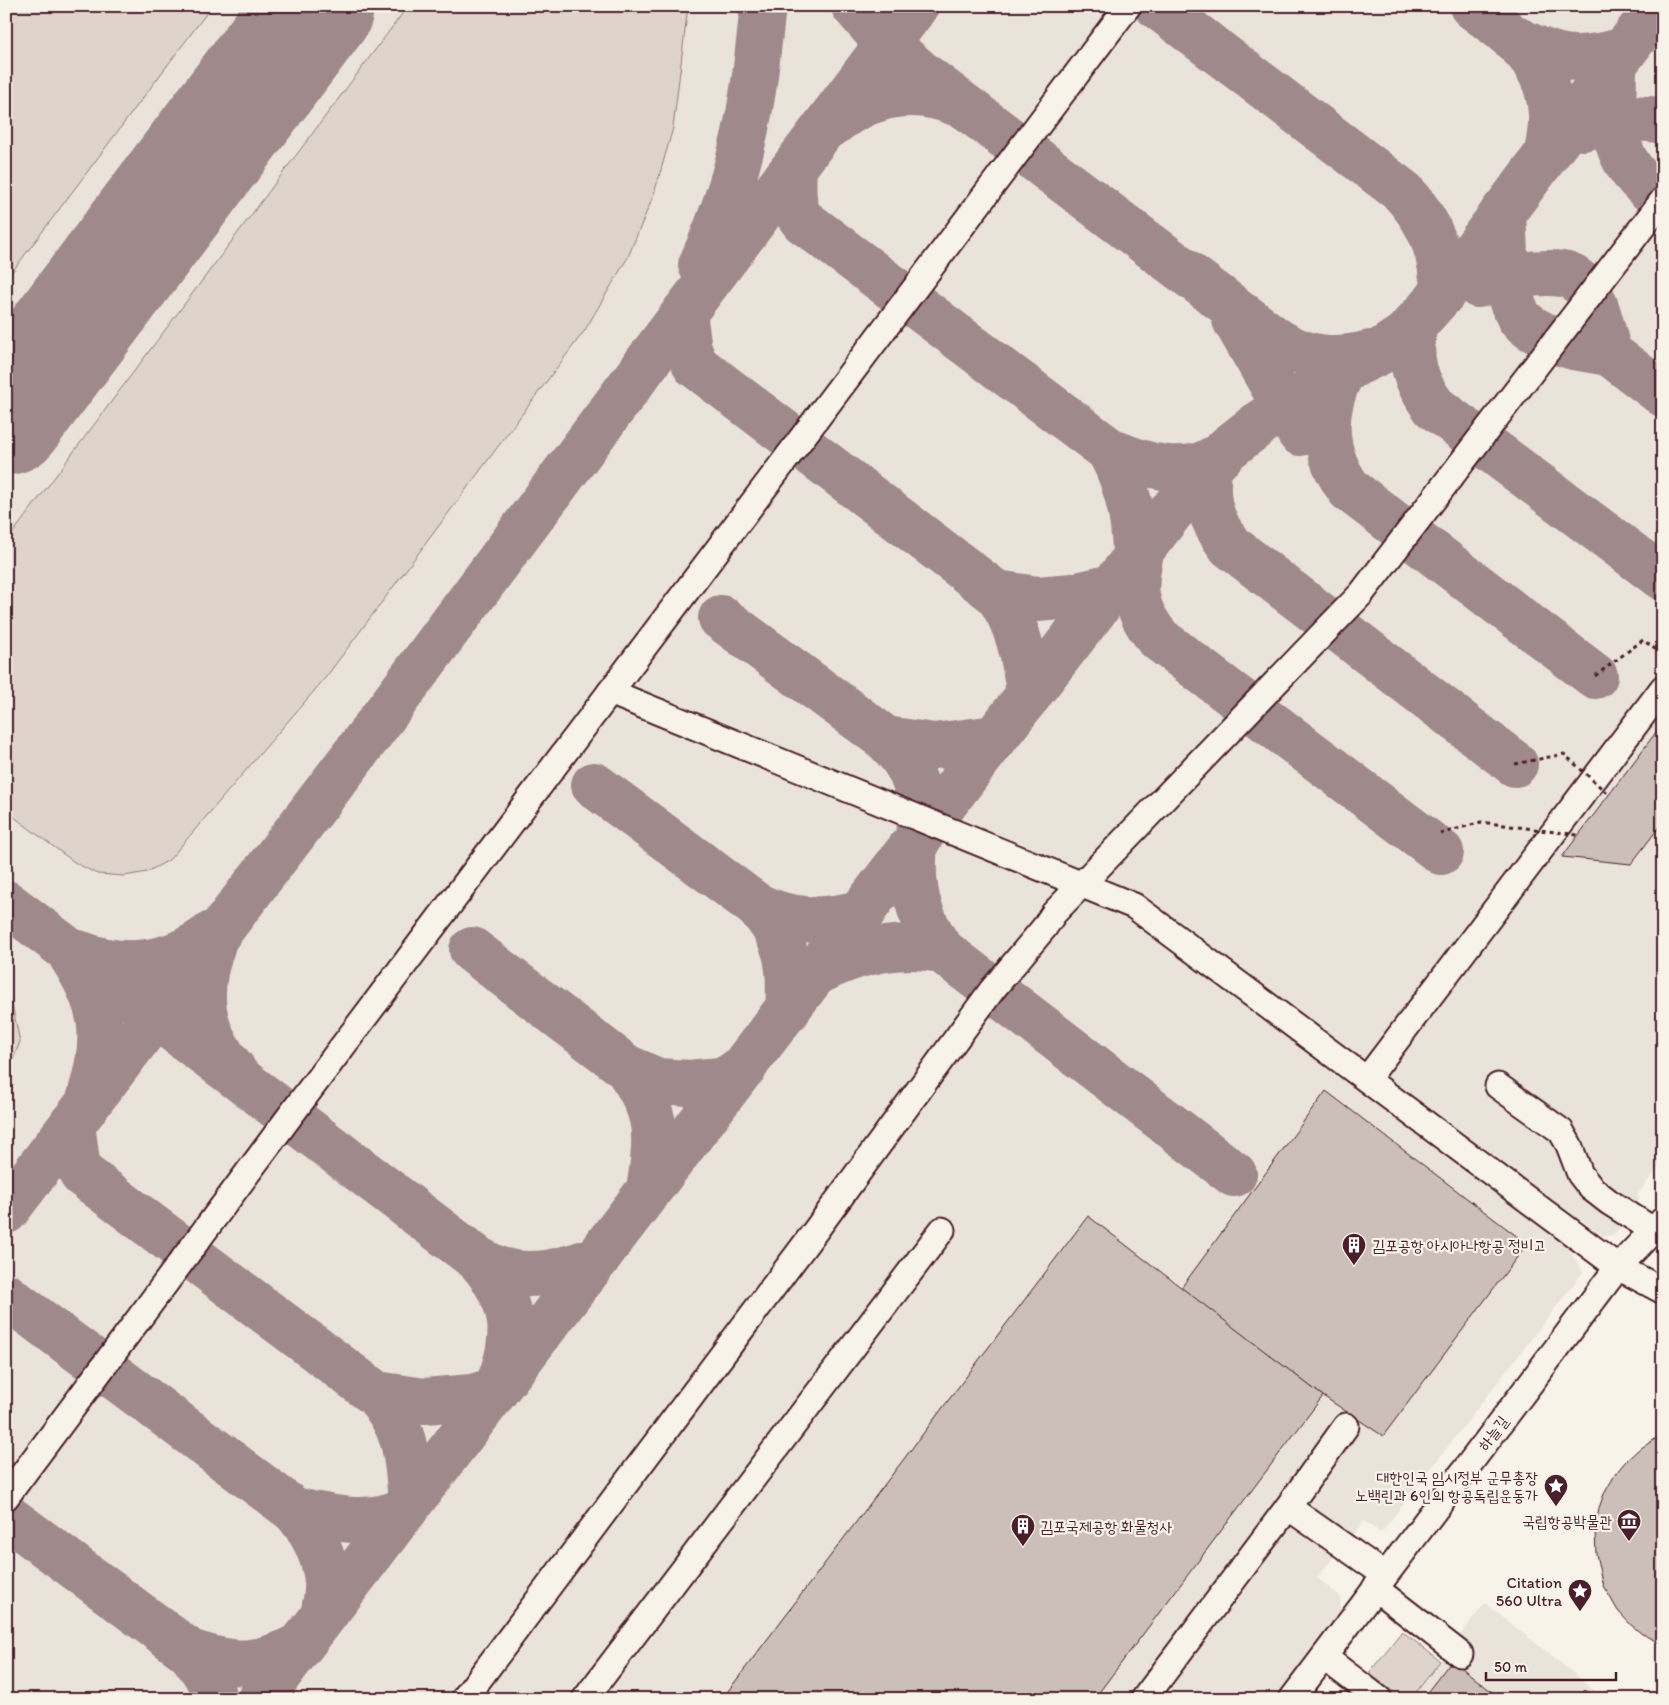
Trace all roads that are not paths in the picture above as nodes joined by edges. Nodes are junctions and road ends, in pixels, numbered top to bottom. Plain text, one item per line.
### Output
1 (1128, 6) edge
2 (1663, 200) edge
3 (1663, 688) edge
4 (610, 692) junction
5 (1082, 884) junction
6 (1367, 1079) junction
7 (1498, 1086) dead end
8 (1658, 1225) edge
9 (942, 1230) dead end
10 (1618, 1267) junction
11 (1663, 1291) edge
12 (1346, 1426) dead end
13 (6, 1497) edge
14 (1288, 1507) junction
15 (1380, 1582) junction
16 (1460, 1654) dead end
17 (1324, 1657) junction
18 (464, 1699) edge
19 (585, 1699) edge
20 (1144, 1699) edge
21 (1292, 1699) edge
22 (1379, 1699) edge

1 - 4 lane
2 - 5 lane
3 - 6 lane
4 - 5 lane
4 - 13 lane
5 - 6 lane
5 - 18 lane
6 - 10 lane
7 - 8 lane
8 - 10 lane, 하늘길
9 - 19 lane
10 - 11 lane
10 - 15 lane, 하늘길
12 - 14 lane
14 - 15 lane
14 - 20 lane
15 - 16 lane
15 - 17 lane, 하늘길
17 - 21 lane, 하늘길
17 - 22 lane

